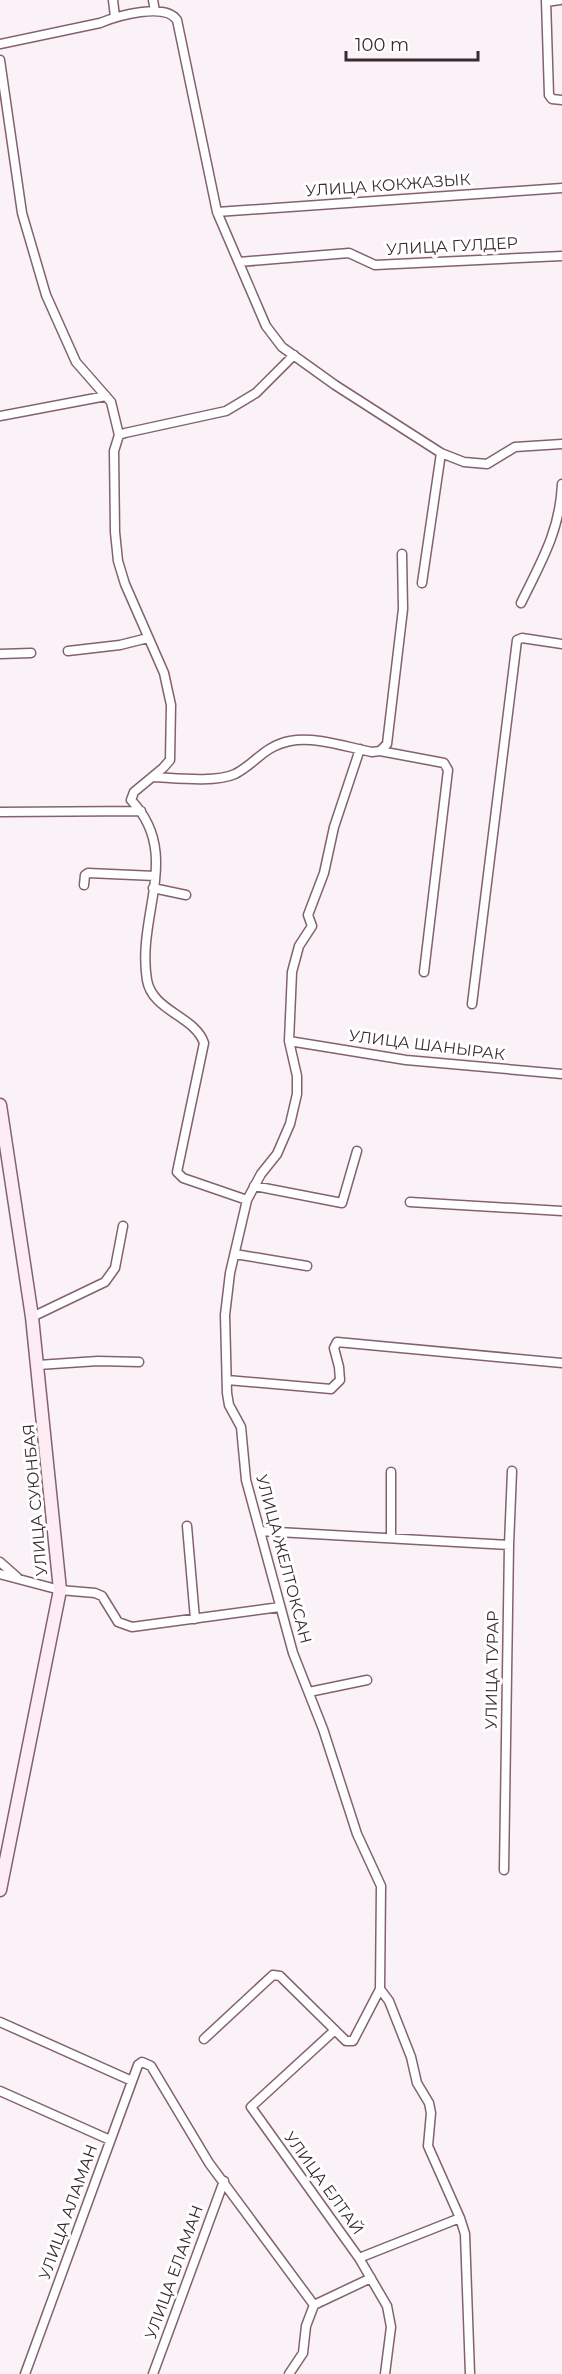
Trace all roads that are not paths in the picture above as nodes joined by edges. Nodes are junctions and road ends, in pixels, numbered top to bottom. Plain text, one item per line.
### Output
1 (113, 0) edge
2 (153, 0) edge
3 (560, 0) edge
4 (546, 1) edge
5 (155, 11) junction
6 (115, 17) junction
7 (0, 44) edge
8 (0, 60) edge
9 (562, 100) edge
10 (562, 188) edge
11 (217, 212) junction
12 (562, 256) edge
13 (238, 262) junction
14 (294, 355) junction
15 (106, 396) junction
16 (0, 416) edge
17 (119, 435) junction
18 (562, 444) edge
19 (441, 453) junction
20 (562, 484) edge
21 (402, 554) dead end
22 (422, 583) dead end
23 (521, 603) dead end
24 (148, 638) junction
25 (562, 645) edge
26 (68, 651) dead end
27 (32, 653) dead end
28 (0, 654) edge
29 (360, 749) junction
30 (380, 751) junction
31 (152, 777) junction
32 (141, 811) junction
33 (0, 812) edge
34 (155, 876) junction
35 (84, 885) dead end
36 (153, 888) junction
37 (186, 895) dead end
38 (424, 972) dead end
39 (472, 1004) dead end
40 (289, 1041) junction
41 (562, 1074) edge
42 (0, 1105) edge
43 (357, 1151) dead end
44 (254, 1186) junction
45 (247, 1200) junction
46 (410, 1202) dead end
47 (562, 1211) edge
48 (123, 1226) dead end
49 (234, 1254) junction
50 (308, 1266) dead end
51 (32, 1317) junction
52 (139, 1362) dead end
53 (562, 1363) edge
54 (38, 1365) junction
55 (227, 1380) junction
56 (512, 1471) dead end
57 (392, 1472) dead end
58 (187, 1526) dead end
59 (260, 1531) junction
60 (391, 1538) junction
61 (509, 1545) junction
62 (0, 1562) edge
63 (0, 1574) edge
64 (20, 1579) junction
65 (60, 1590) junction
66 (280, 1607) junction
67 (195, 1618) junction
68 (367, 1680) dead end
69 (309, 1692) junction
70 (504, 1870) dead end
71 (0, 1890) edge
72 (380, 1989) junction
73 (0, 2022) edge
74 (335, 2030) junction
75 (204, 2039) dead end
76 (132, 2081) junction
77 (0, 2091) edge
78 (110, 2140) junction
79 (224, 2181) junction
80 (460, 2218) junction
81 (359, 2258) junction
82 (371, 2278) junction
83 (314, 2306) junction
84 (25, 2374) edge
85 (153, 2374) edge
86 (289, 2374) edge
87 (385, 2374) edge
88 (470, 2374) edge

1 - 6 street
2 - 5 street
3 - 4 street
4 - 9 street
5 - 6 street
5 - 11 street
6 - 7 street
8 - 15 street
10 - 11 street, УЛИЦА КОКЖАЗЫК
11 - 13 street
12 - 13 street, УЛИЦА ГУЛДЕР
13 - 14 street
14 - 17 street
14 - 19 street
15 - 16 street
15 - 17 street
17 - 24 street
18 - 19 street
19 - 22 street
20 - 23 street
21 - 30 street
24 - 26 street
24 - 31 street
25 - 39 street
27 - 28 street
29 - 30 street
29 - 31 street
29 - 40 street, УЛИЦА ЖЕЛТОКСАН
30 - 38 street
31 - 32 street
32 - 33 street
32 - 34 street
34 - 35 street
34 - 36 street
36 - 37 street
36 - 45 street
40 - 41 street, УЛИЦА ШАНЫРАК
40 - 44 street, УЛИЦА ЖЕЛТОКСАН
42 - 51 main road, УЛИЦА СУЮНБАЯ
43 - 44 street
44 - 45 street, УЛИЦА ЖЕЛТОКСАН
45 - 49 street, УЛИЦА ЖЕЛТОКСАН
46 - 47 street
48 - 51 street
49 - 50 street
49 - 55 street, УЛИЦА ЖЕЛТОКСАН
51 - 54 main road, УЛИЦА СУЮНБАЯ
52 - 54 street
53 - 55 street
54 - 65 main road, УЛИЦА СУЮНБАЯ
55 - 59 street, УЛИЦА ЖЕЛТОКСАН
56 - 61 street, УЛИЦА ТУРАР
57 - 60 street
58 - 67 street
59 - 60 street
59 - 66 street, УЛИЦА ЖЕЛТОКСАН
60 - 61 street
61 - 70 street, УЛИЦА ТУРАР
62 - 64 street
63 - 64 street
64 - 65 street
65 - 67 street
65 - 71 main road, УЛИЦА СУЮНБАЯ
66 - 67 street
66 - 69 street, УЛИЦА ЖЕЛТОКСАН
68 - 69 street
69 - 72 street, УЛИЦА ЖЕЛТОКСАН
72 - 74 street
72 - 80 street, УЛИЦА ЖЕЛТОКСАН
73 - 76 street
74 - 75 street
74 - 81 street, УЛИЦА ЕЛТАЙ
76 - 78 street, УЛИЦА АЛАМАН
76 - 79 street, УЛИЦА АЛАМАН
77 - 78 street
78 - 84 street, УЛИЦА АЛАМАН
79 - 83 street
79 - 85 street, УЛИЦА ЕЛАМАН
80 - 81 street
80 - 88 street, УЛИЦА ЖЕЛТОКСАН
81 - 82 street, УЛИЦА ЕЛТАЙ
82 - 83 street
82 - 87 street, УЛИЦА ЕЛТАЙ
83 - 86 street

